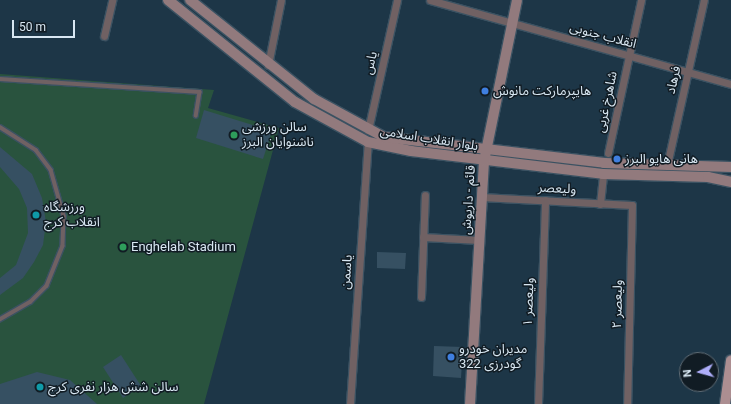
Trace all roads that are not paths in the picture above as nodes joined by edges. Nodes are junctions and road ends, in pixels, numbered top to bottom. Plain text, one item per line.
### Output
1 (112, 0) edge
2 (168, 0) edge
3 (190, 0) edge
4 (281, 0) edge
5 (397, 0) edge
6 (430, 0) edge
7 (517, 0) edge
8 (641, 0) edge
9 (704, 0) edge
10 (512, 23) junction
11 (104, 36) dead end
12 (629, 56) junction
13 (268, 65) junction
14 (688, 72) junction
15 (0, 79) edge
16 (731, 84) edge
17 (196, 116) dead end
18 (0, 127) edge
19 (368, 130) junction
20 (368, 142) junction
21 (486, 150) junction
22 (608, 154) dead end
23 (484, 161) junction
24 (667, 165) junction
25 (731, 167) edge
26 (603, 174) junction
27 (731, 182) edge
28 (425, 195) dead end
29 (481, 197) junction
30 (545, 200) junction
31 (600, 204) junction
32 (632, 205) joint
33 (423, 237) junction
34 (479, 240) junction
35 (421, 297) dead end
36 (0, 320) edge
37 (731, 360) edge
38 (350, 404) edge
39 (470, 404) edge
40 (538, 404) edge
41 (627, 404) edge
42 (725, 404) edge

1 - 11 street
2 - 20 main road, بلوار انقلاب اسلامی
3 - 13 main road, بلوار انقلاب اسلامی
4 - 13 street
5 - 19 street, یاس
6 - 10 street, انقلاب جنوبی
7 - 10 main road, قائم - داریوش
8 - 12 street, شاهرخ غربی
9 - 14 street, فرهاد
10 - 12 street, انقلاب جنوبی
10 - 21 main road, قائم - داریوش
12 - 14 street, انقلاب جنوبی
12 - 22 street, شاهرخ غربی
13 - 19 main road, بلوار انقلاب اسلامی
14 - 16 street, انقلاب جنوبی
14 - 24 street, فرهاد
15 - 17 lane
18 - 36 lane
19 - 20 main road
19 - 21 main road, بلوار انقلاب اسلامی
20 - 23 main road, بلوار انقلاب اسلامی
20 - 38 street, یاسمن
21 - 23 main road, قائم - داریوش
21 - 24 main road, بلوار انقلاب اسلامی
23 - 26 main road, بلوار انقلاب اسلامی
23 - 29 main road, قائم - داریوش
24 - 25 main road, بلوار انقلاب اسلامی
26 - 27 main road, بلوار انقلاب اسلامی
26 - 31 street
28 - 33 street
29 - 30 street, ولیعصر
29 - 34 main road, قائم - داریوش
30 - 31 street, ولیعصر
30 - 40 street, ولیعصر ۱
31 - 32 street, ولیعصر
32 - 41 street, ولیعصر ۲
33 - 34 street
33 - 35 street
34 - 39 main road, قائم - داریوش
37 - 42 main road

